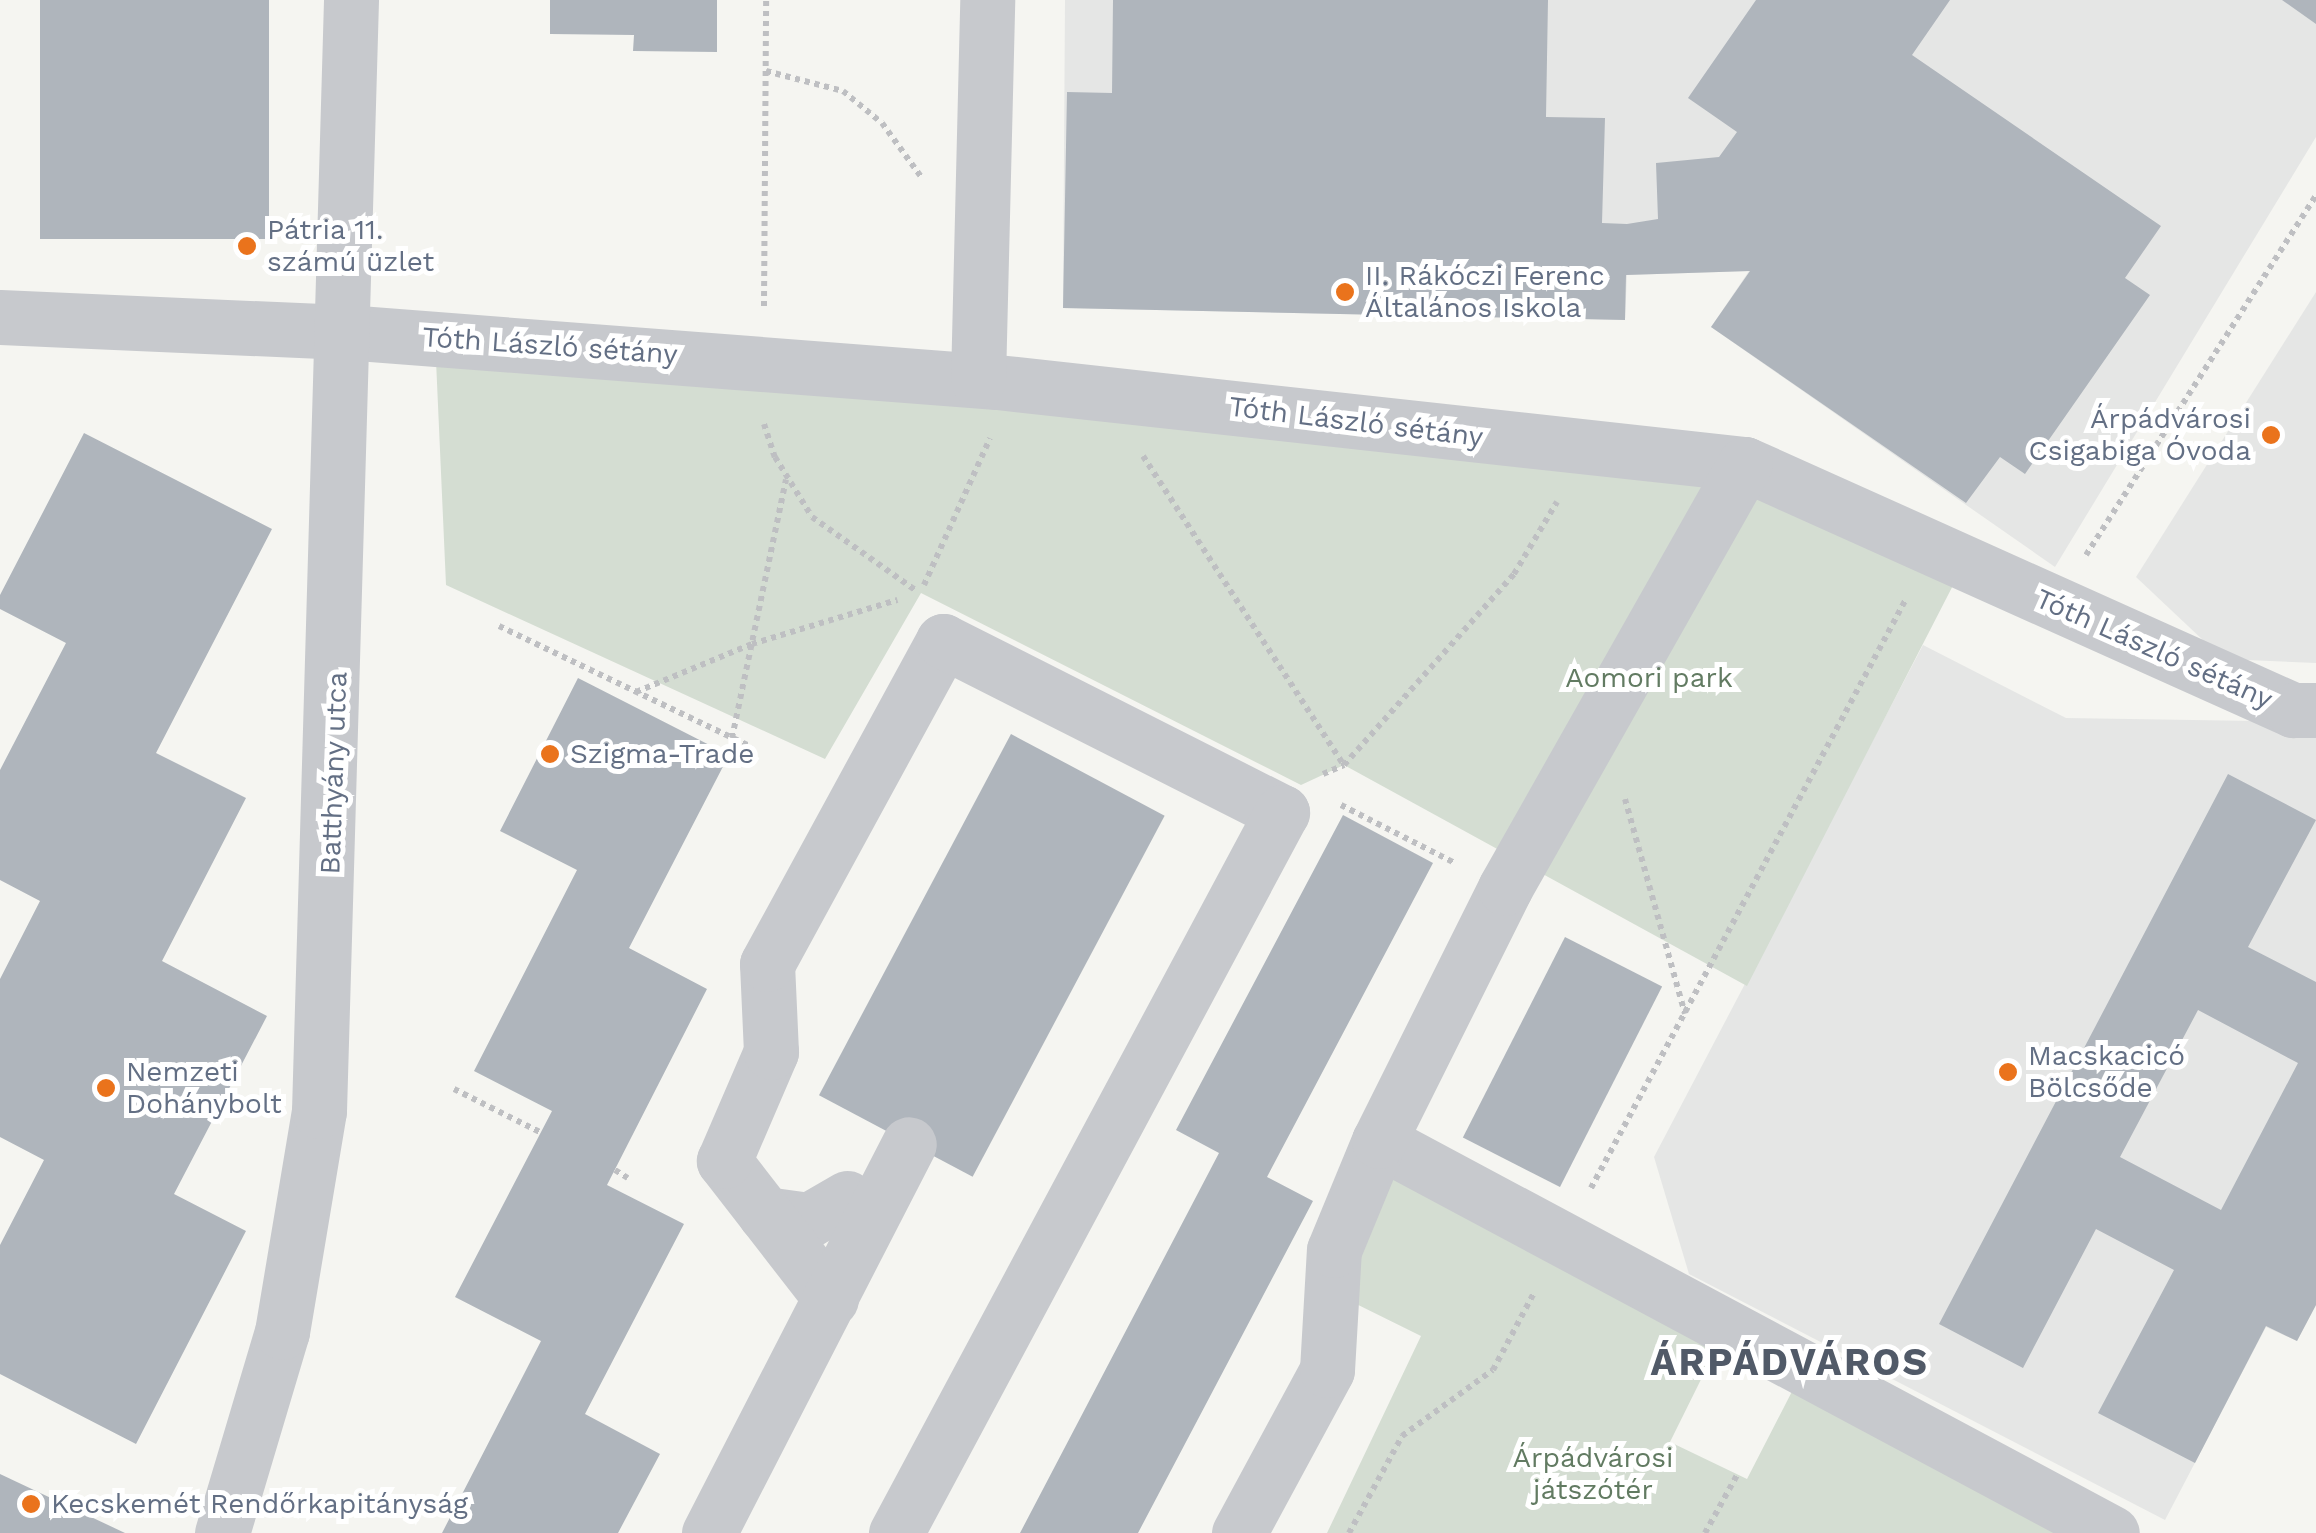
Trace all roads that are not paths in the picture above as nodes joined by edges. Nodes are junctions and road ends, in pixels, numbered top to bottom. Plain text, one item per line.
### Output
1 (351, 0) edge
2 (986, 0) edge
3 (0, 317) edge
4 (345, 332) junction
5 (988, 381) junction
6 (1745, 464) junction
7 (2316, 710) edge
8 (1379, 1140) junction
9 (847, 1198) junction
10 (764, 1214) junction
11 (819, 1284) junction
12 (222, 1533) edge
13 (709, 1533) edge
14 (896, 1533) edge
15 (1239, 1533) edge
16 (2112, 1533) edge

1 - 4 street, Batthyány utca
2 - 5 street
3 - 4 street, Tóth László sétány
4 - 5 street, Tóth László sétány
4 - 12 street, Batthyány utca
5 - 6 street, Tóth László sétány
6 - 7 street, Tóth László sétány
6 - 8 street
8 - 15 street
8 - 16 street
9 - 10 street
9 - 11 street
9 - 11 street
10 - 11 street
10 - 14 street
11 - 13 street

